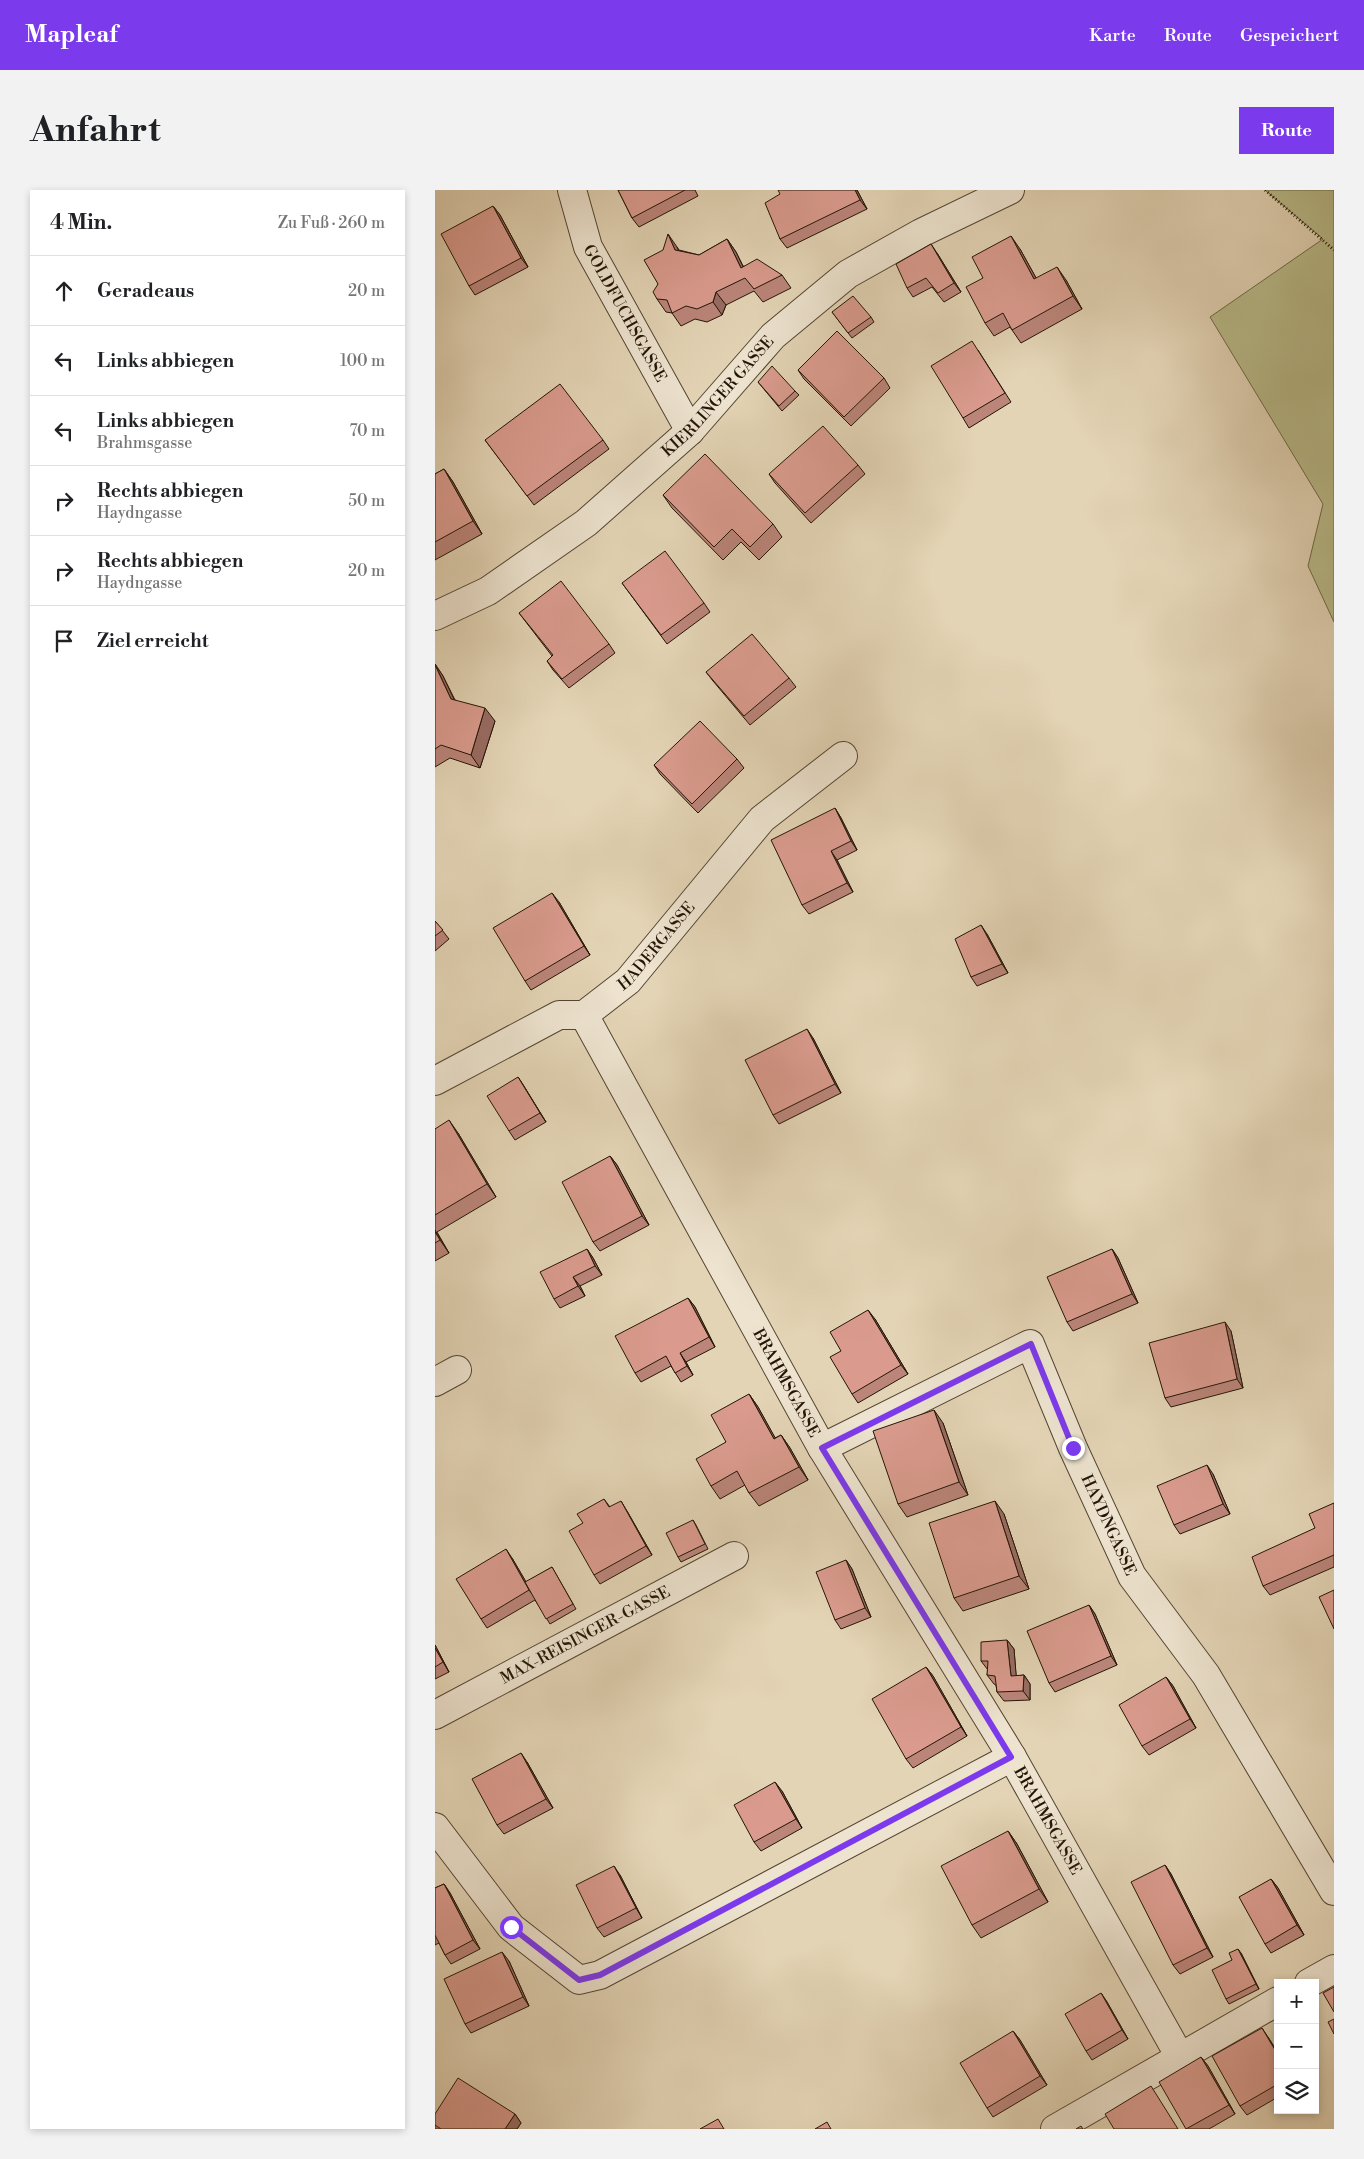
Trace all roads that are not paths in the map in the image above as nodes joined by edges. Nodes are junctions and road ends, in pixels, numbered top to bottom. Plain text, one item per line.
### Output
1 (571, 190) edge
2 (1010, 190) edge
3 (690, 431) junction
4 (435, 616) edge
5 (843, 756) dead end
6 (584, 1015) junction
7 (438, 1074) edge
8 (822, 1448) junction
9 (734, 1556) dead end
10 (435, 1715) edge
11 (1011, 1757) junction
12 (435, 1827) edge
13 (1334, 1891) edge
14 (1334, 1968) edge
15 (1316, 1979) edge
16 (1274, 2003) edge
17 (1180, 2057) junction
18 (1055, 2129) edge

1 - 3 street, GOLDFUCHSGASSE
2 - 3 street, KIERLINGER GASSE
3 - 4 street, KIERLINGER GASSE
5 - 6 street, HADERGASSE
6 - 7 street
6 - 8 street, BRAHMSGASSE
8 - 11 street, BRAHMSGASSE
8 - 13 street, HAYDNGASSE
9 - 10 street, MAX-REISINGER-GASSE
11 - 12 street
11 - 17 street, BRAHMSGASSE
14 - 15 street
16 - 17 street
17 - 18 street

